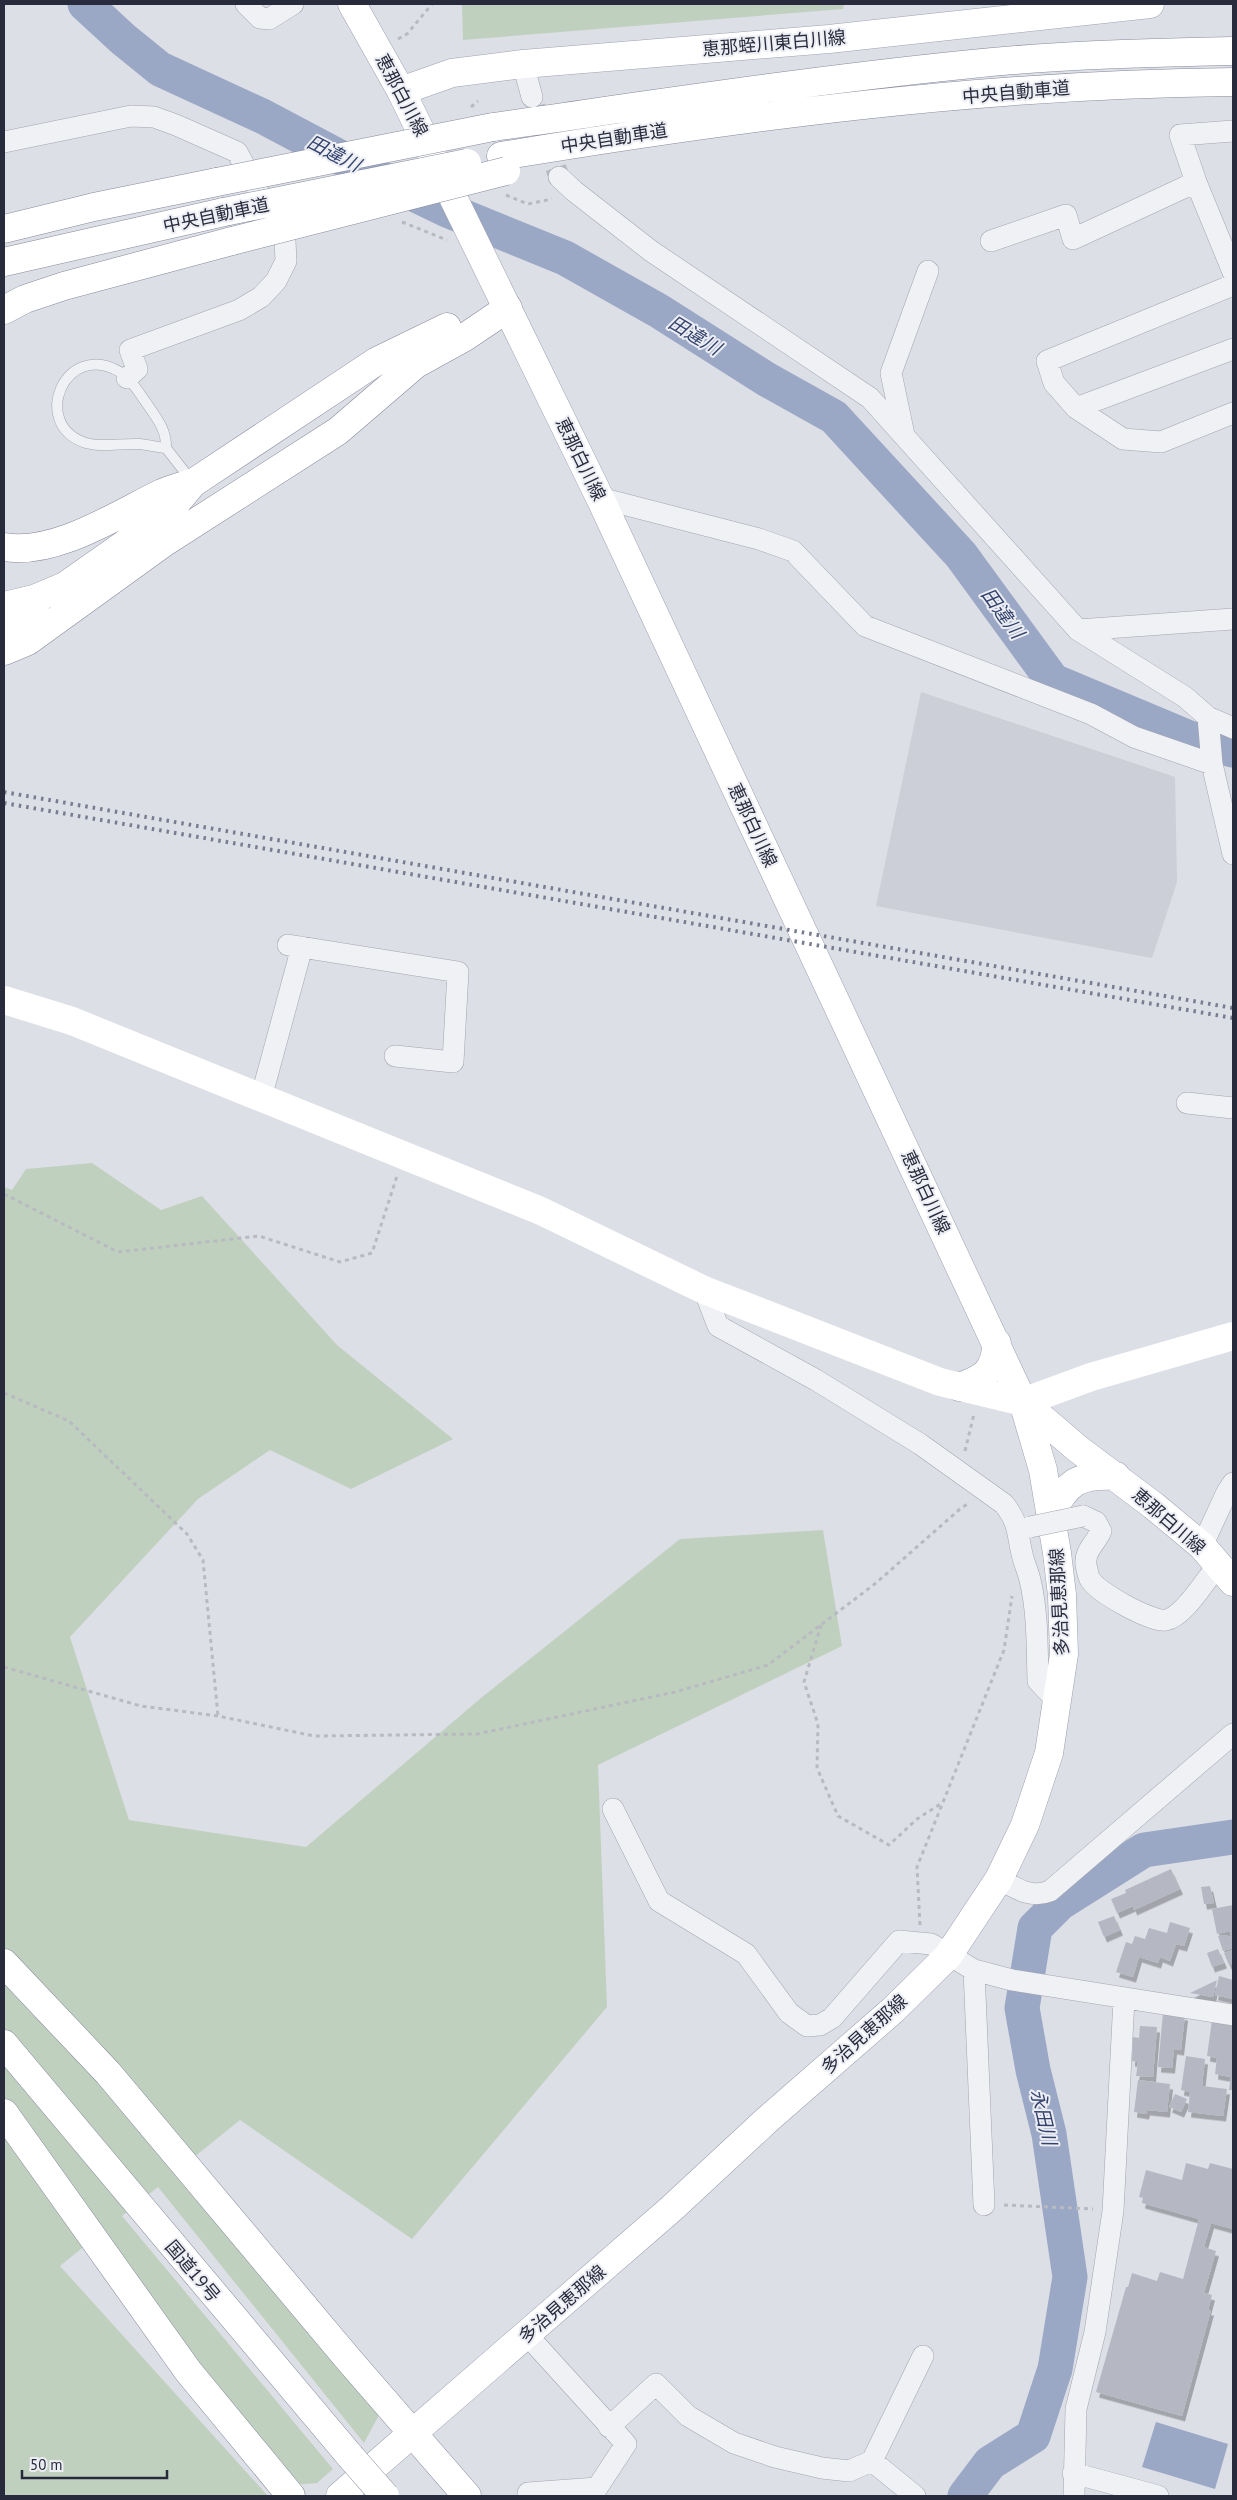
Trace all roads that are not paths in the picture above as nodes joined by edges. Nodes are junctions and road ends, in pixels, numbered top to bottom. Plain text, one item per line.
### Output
1 (246, 4) edge
2 (293, 4) edge
3 (352, 4) edge
4 (1150, 4) edge
5 (1233, 51) edge
6 (523, 64) junction
7 (1233, 82) edge
8 (402, 91) junction
9 (532, 97) tunnel mouth
10 (1233, 131) edge
11 (4, 142) edge
12 (503, 163) junction
13 (559, 177) tunnel mouth
14 (1196, 182) junction
15 (94, 207) junction
16 (4, 213) edge
17 (4, 229) edge
18 (990, 241) dead end
19 (4, 262) edge
20 (928, 271) dead end
21 (1233, 272) edge
22 (1233, 285) edge
23 (508, 308) junction
24 (4, 310) edge
25 (1233, 349) edge
26 (127, 378) junction
27 (1076, 408) junction
28 (1233, 413) edge
29 (904, 435) junction
30 (166, 448) junction
31 (193, 483) junction
32 (600, 498) junction
33 (4, 547) edge
34 (4, 606) edge
35 (1233, 619) edge
36 (54, 621) junction
37 (4, 628) edge
38 (1078, 630) junction
39 (4, 651) edge
40 (1208, 717) junction
41 (1233, 728) edge
42 (1212, 764) junction
43 (1233, 854) edge
44 (4, 1000) edge
45 (395, 1056) dead end
46 (261, 1098) junction
47 (1187, 1103) dead end
48 (1233, 1108) edge
49 (704, 1290) junction
50 (1233, 1336) edge
51 (997, 1343) junction
52 (959, 1387) junction
53 (1024, 1402) junction
54 (1116, 1476) junction
55 (1233, 1483) edge
56 (1033, 1524) junction
57 (1217, 1564) edge
58 (1058, 1702) junction
59 (1233, 1734) edge
60 (613, 1809) dead end
61 (999, 1879) junction
62 (948, 1956) junction
63 (4, 1963) edge
64 (974, 1970) junction
65 (1124, 1999) junction
66 (1233, 2015) edge
67 (4, 2044) edge
68 (4, 2061) edge
69 (4, 2113) edge
70 (984, 2204) road end
71 (527, 2335) junction
72 (923, 2356) dead end
73 (609, 2427) junction
74 (414, 2434) junction
75 (346, 2460) junction
76 (872, 2460) junction
77 (1073, 2473) junction
78 (604, 2492) edge
79 (528, 2494) dead end
80 (290, 2496) edge
81 (340, 2496) edge
82 (371, 2496) edge
83 (385, 2496) edge
84 (467, 2496) edge
85 (915, 2496) edge
86 (1074, 2496) edge
87 (1158, 2496) edge

1 - 2 street
3 - 8 main road, 恵那白川線
4 - 6 main road, 恵那蛭川東白川線
5 - 15 main road, 中央自動車道, bridge
6 - 8 main road, 恵那蛭川東白川線
6 - 9 street
7 - 12 main road, 中央自動車道
8 - 23 main road, 恵那白川線
10 - 14 street
11 - 26 street
12 - 19 main road, 中央自動車道, bridge
12 - 24 main road, bridge
13 - 29 street
14 - 18 street
14 - 21 street
15 - 16 main road
15 - 17 main road, 中央自動車道
20 - 29 street
22 - 27 street
23 - 31 main road
23 - 32 main road, 恵那白川線
23 - 36 main road
25 - 27 street
26 - 30 lane
26 - 30 lane
27 - 28 street
29 - 38 street
30 - 31 lane
31 - 33 main road
31 - 34 main road
32 - 42 street
32 - 51 main road, 恵那白川線
35 - 38 street
36 - 37 main road
36 - 39 main road
38 - 40 street
40 - 41 street
40 - 42 street
42 - 43 street
44 - 46 main road
45 - 46 street
46 - 49 main road
47 - 48 street
49 - 52 main road
49 - 56 street
50 - 53 main road
51 - 52 main road
51 - 53 main road, 恵那白川線
52 - 53 main road
53 - 54 main road, 恵那白川線
53 - 56 main road, 多治見恵那線
54 - 56 main road
54 - 57 main road, 恵那白川線
55 - 57 street
56 - 57 street, bridge
56 - 58 main road, 多治見恵那線
56 - 58 street
58 - 61 main road, 多治見恵那線
59 - 61 street
60 - 62 street
61 - 62 main road, 多治見恵那線
62 - 64 street
62 - 71 main road, 多治見恵那線
63 - 74 main road
64 - 65 street
64 - 70 street
65 - 66 street
65 - 77 street
67 - 75 main road, 国道19号
68 - 75 main road, 国道19号
69 - 80 main road
71 - 73 street
71 - 74 main road, 多治見恵那線
72 - 76 street
73 - 76 street
73 - 78 street
74 - 81 main road, 多治見恵那線
74 - 84 main road
75 - 82 main road, 国道19号
75 - 83 main road, 国道19号, bridge
76 - 85 street
77 - 86 street
77 - 87 street
78 - 79 street

